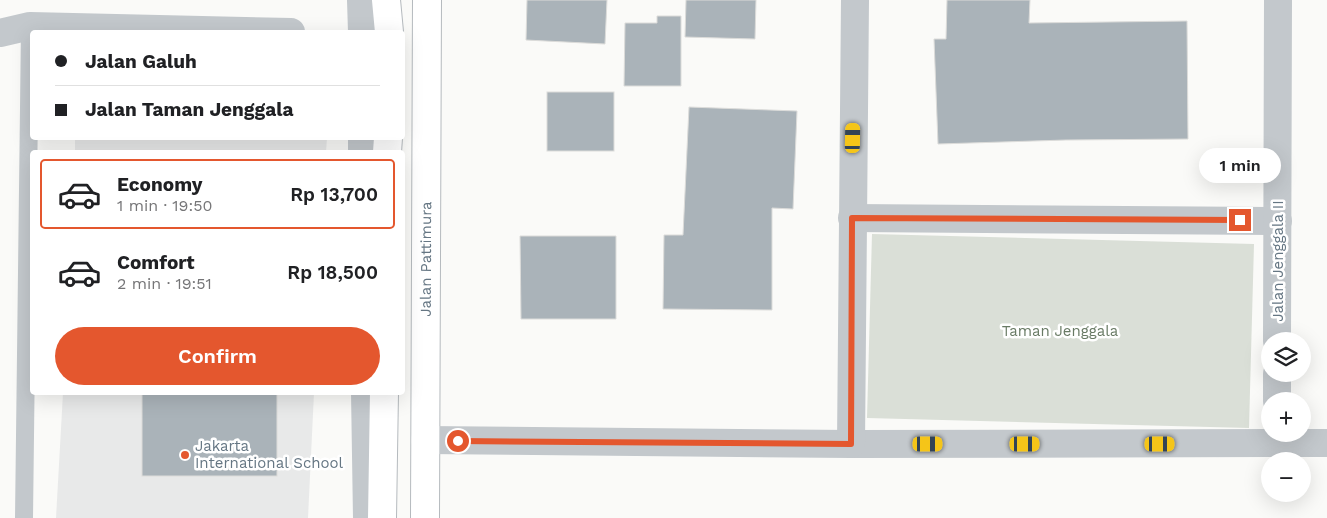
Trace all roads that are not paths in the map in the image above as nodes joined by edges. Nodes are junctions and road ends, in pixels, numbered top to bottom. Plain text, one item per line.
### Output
1 (361, 0) edge
2 (386, 0) edge
3 (427, 0) edge
4 (854, 0) edge
5 (1278, 0) edge
6 (30, 26) junction
7 (204, 30) edge
8 (362, 30) edge
9 (389, 30) edge
10 (0, 33) edge
11 (852, 218) junction
12 (1278, 221) junction
13 (1277, 332) edge
14 (365, 395) edge
15 (384, 395) edge
16 (1261, 439) edge
17 (425, 440) junction
18 (1311, 442) edge
19 (1327, 443) edge
20 (851, 444) junction
21 (24, 518) edge
22 (367, 518) edge
23 (382, 518) edge
24 (425, 518) edge

1 - 8 street
2 - 9 main road
3 - 17 main road, Jalan Pattimura
4 - 11 street
5 - 12 street, Jalan Jenggala II
6 - 7 street
6 - 10 street
6 - 21 lane
11 - 12 street
11 - 20 street
12 - 13 street, Jalan Jenggala II
14 - 22 street
15 - 23 main road
16 - 20 street
17 - 20 street
17 - 24 main road, Jalan Pattimura
18 - 19 street

